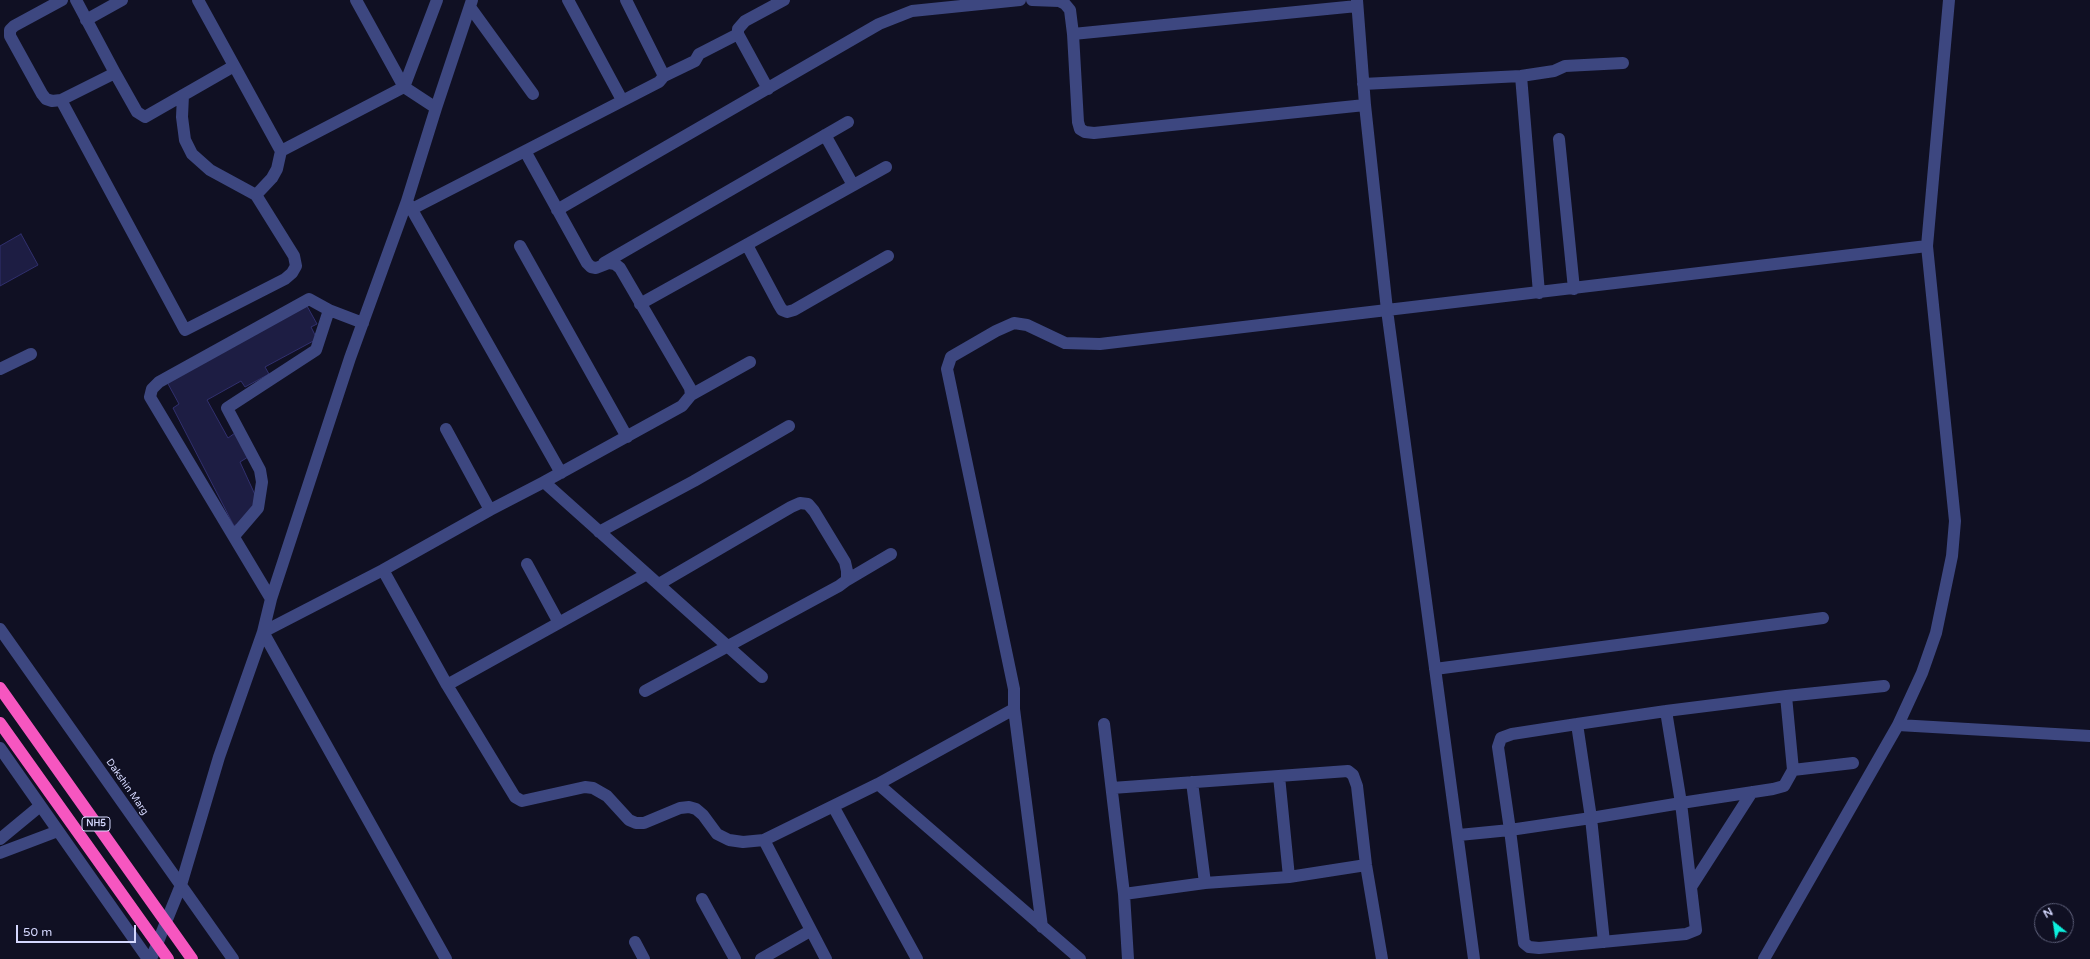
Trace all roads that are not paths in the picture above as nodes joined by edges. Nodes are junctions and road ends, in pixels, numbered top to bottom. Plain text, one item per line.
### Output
1 (62, 0) edge
2 (76, 0) edge
3 (122, 0) edge
4 (198, 0) edge
5 (356, 0) edge
6 (437, 0) edge
7 (568, 0) edge
8 (626, 0) edge
9 (784, 0) edge
10 (1020, 0) edge
11 (1032, 0) edge
12 (1949, 0) edge
13 (1357, 3) edge
14 (471, 4) edge
15 (86, 20) junction
16 (738, 34) junction
17 (1073, 34) junction
18 (1623, 63) dead end
19 (234, 66) junction
20 (115, 73) junction
21 (664, 76) junction
22 (1521, 76) junction
23 (1363, 84) junction
24 (404, 87) junction
25 (768, 89) junction
26 (534, 94) dead end
27 (183, 96) junction
28 (61, 100) junction
29 (622, 100) junction
30 (1365, 105) junction
31 (436, 108) junction
32 (848, 122) dead end
33 (824, 135) junction
34 (1558, 139) dead end
35 (281, 151) junction
36 (525, 151) junction
37 (886, 167) dead end
38 (853, 185) junction
39 (256, 195) junction
40 (410, 205) junction
41 (557, 210) junction
42 (747, 245) junction
43 (520, 246) dead end
44 (1927, 246) junction
45 (888, 256) dead end
46 (596, 268) junction
47 (1574, 289) junction
48 (1539, 293) junction
49 (640, 304) junction
50 (329, 310) junction
51 (1387, 310) junction
52 (363, 323) junction
53 (31, 354) dead end
54 (750, 362) dead end
55 (0, 369) edge
56 (691, 395) junction
57 (789, 426) dead end
58 (446, 429) dead end
59 (627, 437) junction
60 (561, 473) junction
61 (544, 482) junction
62 (490, 510) junction
63 (599, 532) junction
64 (234, 536) junction
65 (891, 554) dead end
66 (527, 564) dead end
67 (383, 570) junction
68 (647, 574) junction
69 (847, 580) junction
70 (659, 584) junction
71 (271, 599) junction
72 (1823, 618) dead end
73 (559, 623) junction
74 (0, 629) edge
75 (263, 632) junction
76 (727, 645) junction
77 (1435, 669) junction
78 (762, 677) dead end
79 (446, 685) junction
80 (1884, 686) dead end
81 (0, 688) edge
82 (645, 691) dead end
83 (1786, 696) junction
84 (1014, 709) junction
85 (1666, 711) junction
86 (0, 722) edge
87 (1104, 724) dead end
88 (1577, 724) junction
89 (1898, 725) junction
90 (2090, 736) edge
91 (0, 748) edge
92 (1853, 763) dead end
93 (1793, 770) junction
94 (1279, 776) junction
95 (1192, 782) junction
96 (878, 784) junction
97 (1112, 788) junction
98 (1752, 792) junction
99 (1681, 803) junction
100 (40, 806) junction
101 (833, 806) junction
102 (1591, 818) junction
103 (1510, 830) junction
104 (58, 831) junction
105 (1459, 835) junction
106 (0, 839) edge
107 (764, 840) junction
108 (0, 853) edge
109 (1366, 865) junction
110 (1289, 877) junction
111 (1205, 883) junction
112 (181, 885) junction
113 (1691, 887) junction
114 (1124, 894) junction
115 (702, 898) dead end
116 (1042, 927) junction
117 (810, 931) junction
118 (635, 942) dead end
119 (1604, 942) junction
120 (148, 959) edge
121 (151, 959) edge
122 (168, 959) edge
123 (192, 959) edge
124 (232, 959) edge
125 (446, 959) edge
126 (644, 959) edge
127 (735, 959) edge
128 (761, 959) edge
129 (826, 959) edge
130 (917, 959) edge
131 (1080, 959) edge
132 (1128, 959) edge
133 (1382, 959) edge
134 (1474, 959) edge
135 (1764, 959) edge

1 - 28 street
2 - 15 street
3 - 15 street
4 - 19 street
5 - 24 street
6 - 24 street
7 - 29 street
8 - 21 street
9 - 16 street
10 - 25 street
11 - 17 street
12 - 44 street
13 - 17 street
13 - 23 street
14 - 26 street
14 - 31 street
15 - 20 street
16 - 21 street
16 - 25 street
17 - 30 street
18 - 22 street
19 - 27 street
19 - 35 street
20 - 27 street
20 - 28 street
21 - 29 street
22 - 23 street
22 - 48 street
23 - 30 street
24 - 31 street
24 - 35 street
25 - 41 street
27 - 39 street
28 - 39 street
29 - 36 street
30 - 51 street
31 - 40 street
32 - 33 street
33 - 38 street
33 - 46 street
34 - 47 street
35 - 39 street
36 - 40 street
36 - 41 street
37 - 38 street
38 - 42 street
40 - 52 street
40 - 60 street
41 - 46 street
42 - 45 street
42 - 49 street
43 - 59 street
44 - 47 street
44 - 89 street
46 - 49 street
47 - 48 street
48 - 51 street
49 - 56 street
50 - 52 street
50 - 64 street
50 - 64 street
51 - 77 street
51 - 84 street
52 - 71 street
53 - 55 street
54 - 56 street
56 - 59 street
57 - 63 street
58 - 62 street
59 - 60 street
60 - 61 street
61 - 62 street
61 - 63 street
62 - 67 street
63 - 68 street
64 - 71 street
65 - 69 street
66 - 73 street
67 - 75 street
67 - 79 street
68 - 70 street
68 - 73 street
69 - 70 street
69 - 76 street
70 - 76 street
71 - 75 street
72 - 77 street
73 - 79 street
74 - 112 street, Dakshin Marg
75 - 112 street
75 - 125 street
76 - 78 street
76 - 82 street
77 - 105 street
79 - 107 street
80 - 83 street
81 - 123 highway, NH5, bridge
83 - 85 street
83 - 93 street
84 - 96 street
84 - 116 street
85 - 88 street
85 - 99 street
86 - 122 highway, NH5, bridge
87 - 97 street
88 - 102 street
88 - 103 street
89 - 90 street
89 - 135 street
91 - 100 street
92 - 93 street
93 - 98 street
94 - 95 street
94 - 109 street
94 - 110 street
95 - 97 street
95 - 111 street
96 - 101 street
96 - 116 street
97 - 114 street
98 - 99 street
98 - 113 street
99 - 102 street
99 - 113 street
100 - 104 street
100 - 106 street
101 - 107 street
101 - 130 street
102 - 103 street
102 - 119 street
103 - 105 street
103 - 119 street
104 - 108 street
104 - 120 street
105 - 134 street
107 - 117 street
109 - 110 street
109 - 133 street
110 - 111 street
111 - 114 street
112 - 121 street
112 - 124 street, Dakshin Marg
113 - 119 street
114 - 132 street
115 - 127 street
116 - 131 street
117 - 128 street
117 - 129 street
118 - 126 street

